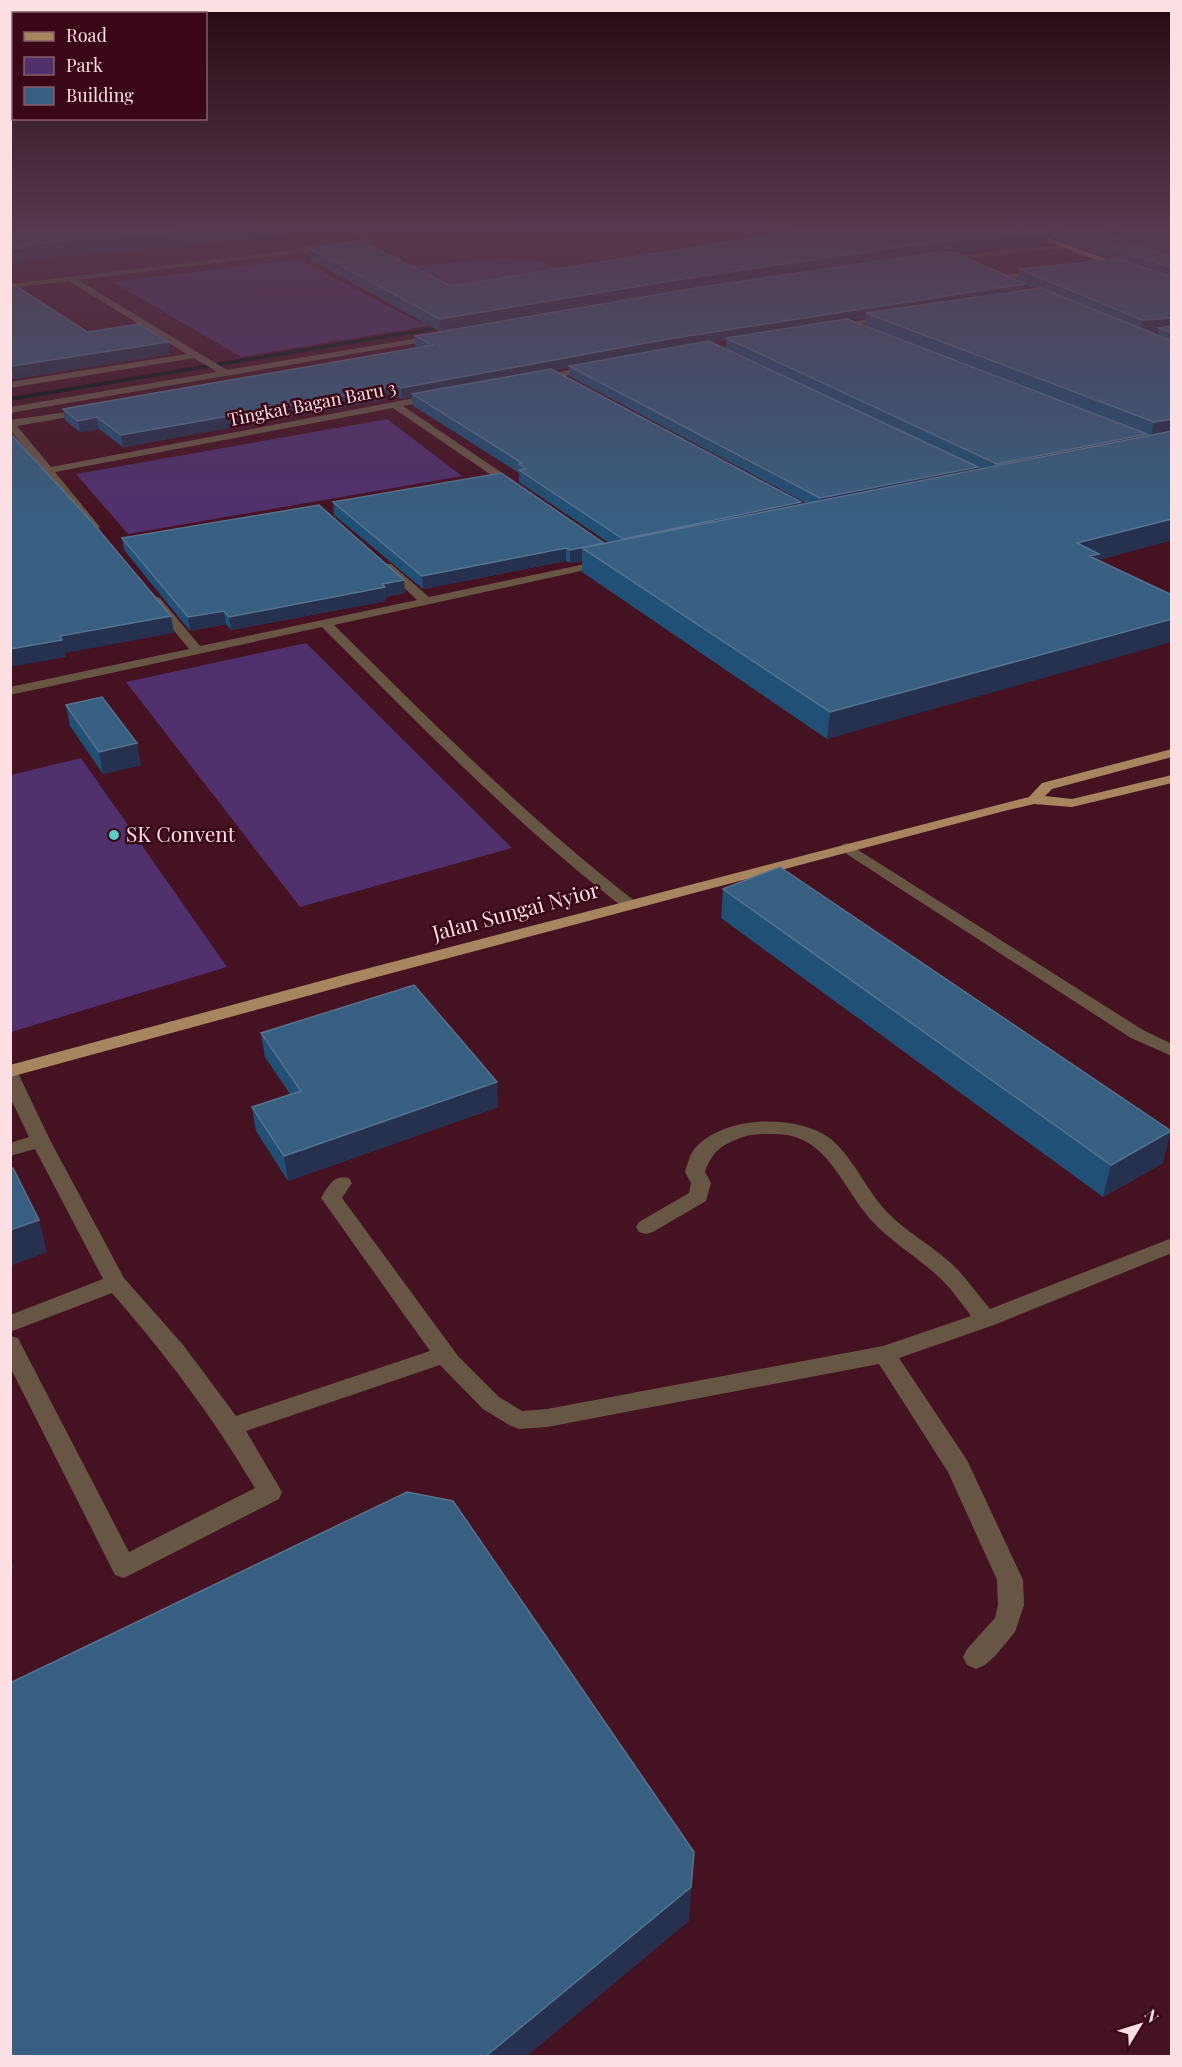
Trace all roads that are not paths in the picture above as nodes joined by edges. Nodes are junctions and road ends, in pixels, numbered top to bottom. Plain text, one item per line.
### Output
1 (147, 325) edge
2 (839, 325) edge
3 (851, 325) edge
4 (818, 329) edge
5 (867, 332) edge
6 (445, 336) edge
7 (195, 355) junction
8 (599, 367) edge
9 (225, 373) junction
10 (555, 375) junction
11 (532, 379) edge
12 (10, 385) edge
13 (575, 386) edge
14 (452, 394) edge
15 (395, 405) junction
16 (10, 410) edge
17 (92, 410) edge
18 (11, 424) edge
19 (49, 470) junction
20 (525, 493) edge
21 (103, 536) edge
22 (376, 557) edge
23 (621, 559) edge
24 (145, 588) edge
25 (426, 601) junction
26 (325, 623) junction
27 (197, 650) junction
28 (10, 691) edge
29 (1172, 753) edge
30 (1172, 779) edge
31 (1034, 800) junction
32 (847, 848) junction
33 (630, 905) junction
34 (1172, 1051) edge
35 (10, 1073) edge
36 (40, 1140) junction
37 (10, 1150) edge
38 (342, 1183) dead end
39 (646, 1227) dead end
40 (1172, 1245) edge
41 (116, 1282) junction
42 (986, 1319) junction
43 (10, 1324) edge
44 (10, 1344) edge
45 (885, 1354) junction
46 (444, 1355) junction
47 (231, 1427) junction
48 (976, 1657) dead end

1 - 7 street
2 - 4 street
3 - 5 street
6 - 9 street
7 - 9 street
7 - 12 street
8 - 10 street
9 - 16 street
10 - 11 street
10 - 13 street
14 - 15 street, Tingkat Bagan Baru 3
15 - 19 street, Tingkat Bagan Baru 3
15 - 20 street
17 - 18 street
18 - 19 street
19 - 21 street
22 - 25 street
23 - 25 street
24 - 27 street
25 - 26 street
26 - 27 street
26 - 33 street
27 - 28 street
29 - 31 main road, Jalan Sungai Nyior
30 - 31 main road, Jalan Sungai Nyior
31 - 32 main road, Jalan Sungai Nyior
32 - 33 main road, Jalan Sungai Nyior
32 - 34 street
33 - 35 main road, Jalan Sungai Nyior
35 - 36 street
36 - 37 street
36 - 41 street
38 - 46 street
39 - 42 street
40 - 42 street
41 - 43 street
41 - 47 street
42 - 45 street
44 - 47 street
45 - 46 street
45 - 48 street
46 - 47 street

